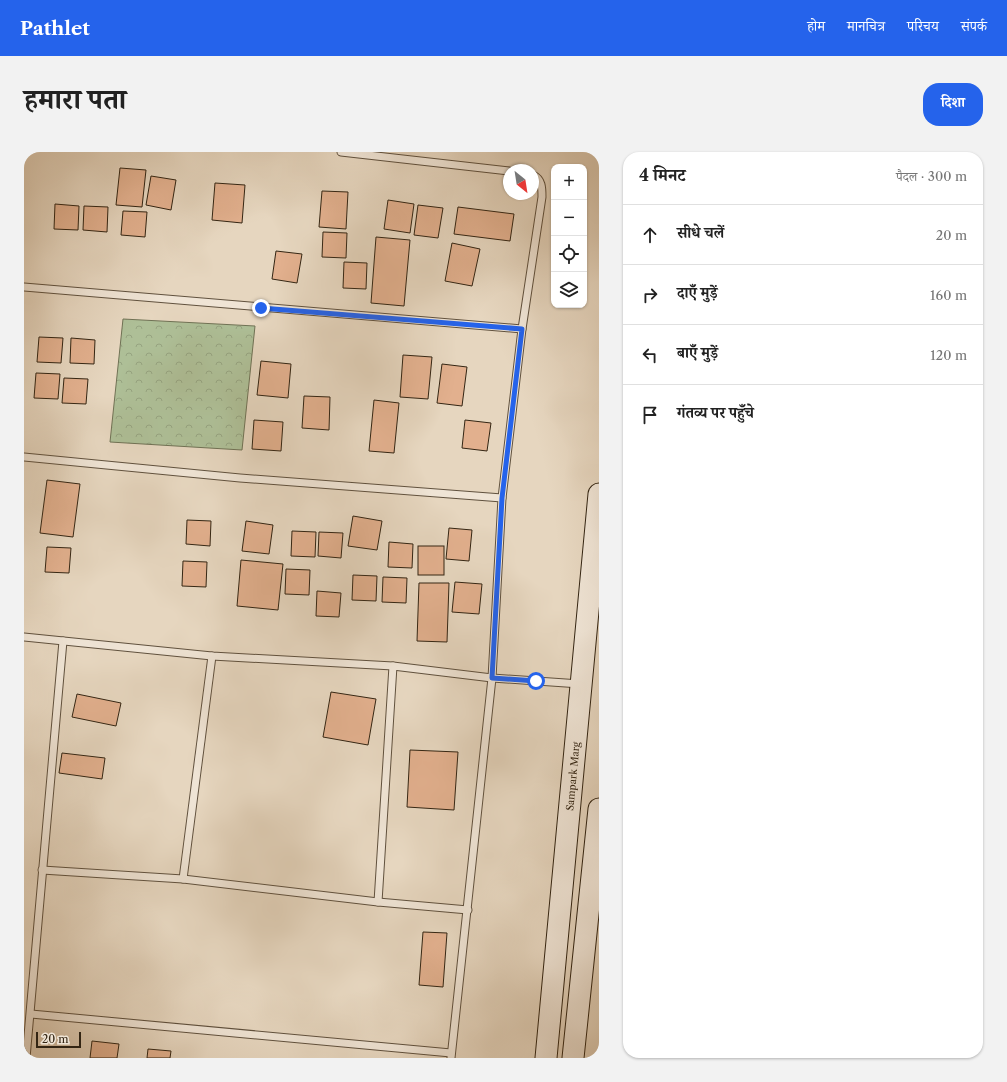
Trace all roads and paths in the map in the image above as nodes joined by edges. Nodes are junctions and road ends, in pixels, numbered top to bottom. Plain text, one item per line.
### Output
1 (341, 152) edge
2 (503, 170) edge
3 (539, 180) edge
4 (24, 287) edge
5 (522, 329) junction
6 (24, 457) edge
7 (599, 494) edge
8 (502, 498) junction
9 (24, 637) edge
10 (63, 641) junction
11 (212, 656) junction
12 (393, 666) junction
13 (492, 678) junction
14 (580, 684) junction
15 (599, 809) edge
16 (42, 870) junction
17 (183, 879) junction
18 (378, 902) junction
19 (468, 910) junction
20 (30, 1014) junction
21 (451, 1056) edge
22 (26, 1058) edge
23 (546, 1058) edge
24 (573, 1058) edge

1 - 2 lane
3 - 5 lane
4 - 5 lane
5 - 8 lane
6 - 8 lane
7 - 14 street, Sampark Marg
8 - 13 lane
9 - 10 lane
10 - 11 lane
10 - 16 lane
11 - 12 lane
11 - 17 lane
12 - 13 lane
12 - 18 lane
13 - 14 lane
13 - 19 lane
14 - 23 street, Sampark Marg
15 - 24 street
16 - 17 lane
16 - 20 lane
17 - 18 lane
18 - 19 lane
19 - 21 lane
20 - 21 lane
20 - 22 lane

